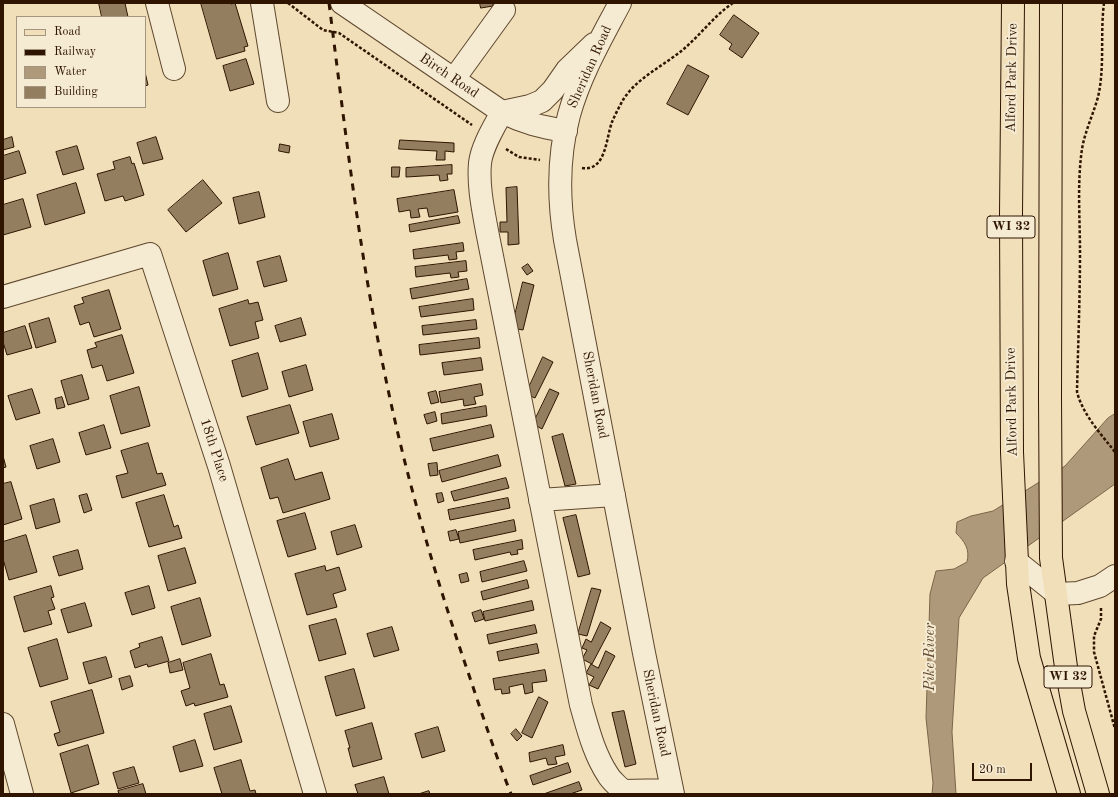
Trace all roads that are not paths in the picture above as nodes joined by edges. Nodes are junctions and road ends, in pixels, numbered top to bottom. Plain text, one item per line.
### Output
1 (157, 3) edge
2 (262, 3) edge
3 (342, 3) edge
4 (620, 3) edge
5 (1013, 3) edge
6 (1051, 3) edge
7 (504, 10) dead end
8 (602, 37) junction
9 (174, 69) dead end
10 (454, 79) junction
11 (278, 101) dead end
12 (502, 112) junction
13 (566, 131) junction
14 (3, 297) edge
15 (614, 495) junction
16 (540, 500) junction
17 (1016, 561) junction
18 (1108, 581) edge
19 (1057, 594) junction
20 (3, 724) edge
21 (623, 792) edge
22 (672, 792) edge
23 (22, 794) edge
24 (315, 794) edge
25 (1069, 794) edge
26 (1098, 794) edge

1 - 9 street
2 - 11 street
3 - 10 street, Birch Road
4 - 8 street, Sheridan Road
5 - 17 main road, Alford Park Drive / WI 32
6 - 19 main road, WI 32
7 - 10 street
8 - 12 street
8 - 13 street, Sheridan Road
10 - 12 street, Birch Road
12 - 13 street, Birch Road
12 - 16 street
13 - 15 street, Sheridan Road
14 - 24 street, 18th Place
15 - 16 street
15 - 22 street, Sheridan Road
16 - 21 street
17 - 19 street
17 - 25 main road, Alford Park Drive / WI 32
18 - 19 street
19 - 26 main road, WI 32
20 - 23 street
21 - 22 street

